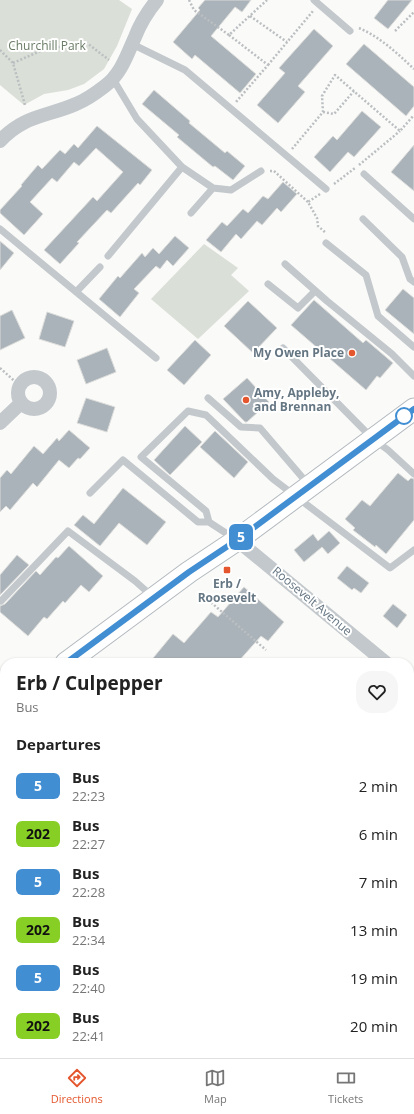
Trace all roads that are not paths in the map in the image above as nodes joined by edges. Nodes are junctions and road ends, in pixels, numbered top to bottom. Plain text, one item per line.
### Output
1 (156, 0) edge
2 (316, 2) edge
3 (350, 31) road end
4 (132, 44) junction
5 (112, 79) junction
6 (0, 142) edge
7 (182, 167) junction
8 (261, 171) road end
9 (364, 174) dead end
10 (213, 188) junction
11 (326, 189) road end
12 (191, 213) dead end
13 (363, 219) dead end
14 (414, 219) edge
15 (0, 229) edge
16 (326, 243) dead end
17 (108, 256) dead end
18 (285, 264) dead end
19 (100, 267) dead end
20 (414, 282) edge
21 (268, 284) dead end
22 (315, 290) junction
23 (76, 292) junction
24 (414, 347) edge
25 (283, 348) dead end
26 (156, 358) dead end
27 (414, 376) edge
28 (208, 398) dead end
29 (21, 403) junction
30 (414, 409) edge
31 (0, 423) edge
32 (373, 439) junction
33 (414, 474) edge
34 (303, 491) junction
35 (90, 493) dead end
36 (209, 522) junction
37 (237, 540) junction
38 (414, 550) edge
39 (154, 598) junction
40 (0, 601) edge
41 (73, 658) edge
42 (380, 658) edge

1 - 4 street
2 - 3 lane
4 - 5 street
4 - 11 lane
5 - 6 street
5 - 7 lane
7 - 10 lane
7 - 17 lane
8 - 10 lane
9 - 14 lane
10 - 12 lane
13 - 20 lane
15 - 23 lane
16 - 24 lane
18 - 22 lane
19 - 23 lane
21 - 22 lane
22 - 27 lane
23 - 26 lane
25 - 32 lane
28 - 34 lane
29 - 29 street
29 - 31 street
30 - 32 main road
32 - 33 lane
32 - 34 main road
34 - 36 lane
34 - 37 main road
34 - 38 lane
35 - 36 lane
36 - 37 lane
37 - 39 main road
37 - 42 street, Roosevelt Avenue
39 - 40 lane
39 - 41 main road

